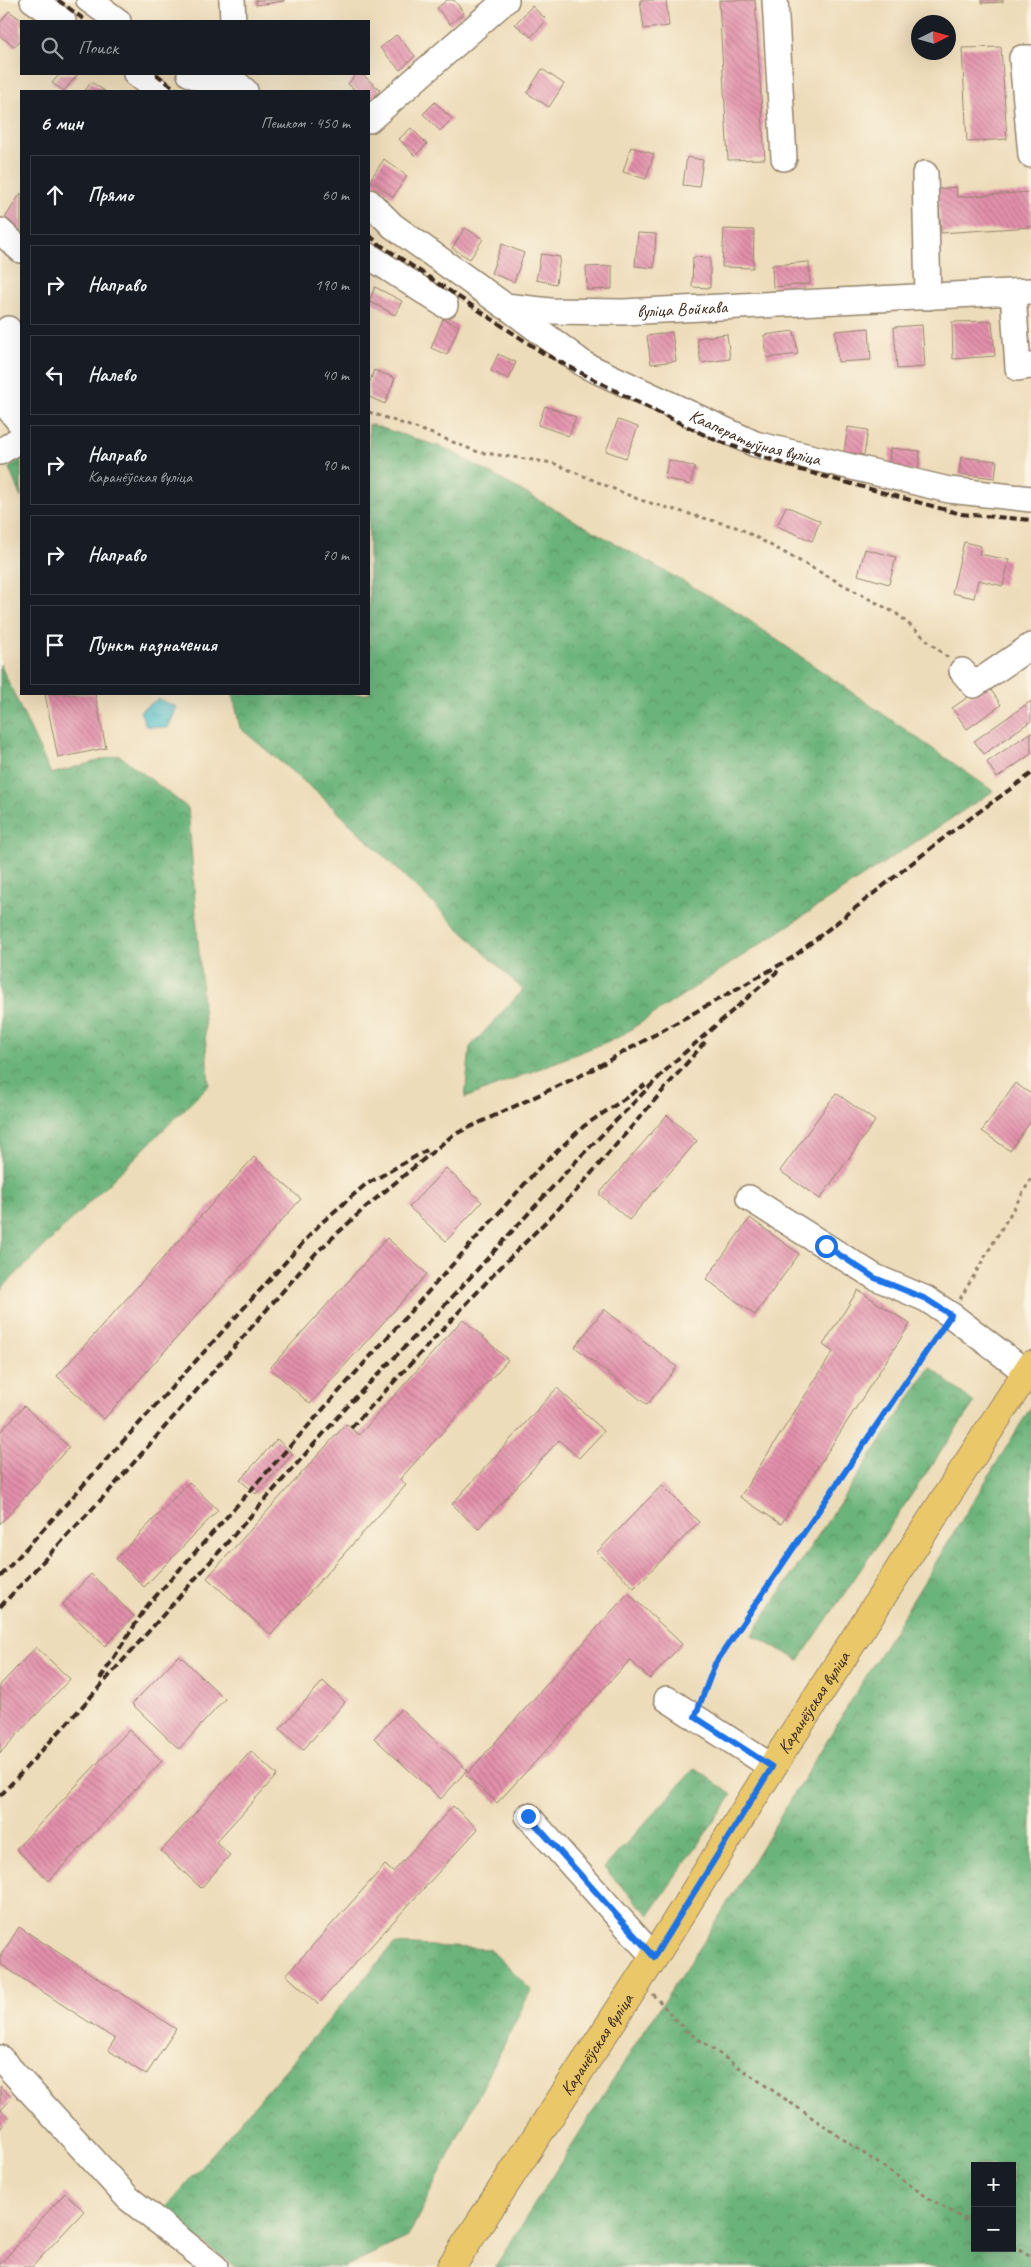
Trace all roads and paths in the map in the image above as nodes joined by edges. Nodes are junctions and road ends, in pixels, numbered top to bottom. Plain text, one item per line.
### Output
1 (33, 0) edge
2 (89, 0) edge
3 (232, 0) edge
4 (506, 0) edge
5 (775, 0) edge
6 (62, 20) edge
7 (117, 20) edge
8 (233, 20) edge
9 (1031, 58) edge
10 (137, 75) edge
11 (192, 75) edge
12 (239, 83) edge
13 (157, 90) edge
14 (370, 119) edge
15 (1031, 155) edge
16 (784, 158) dead end
17 (925, 174) dead end
18 (370, 203) edge
19 (0, 231) edge
20 (20, 249) edge
21 (370, 257) edge
22 (1022, 292) edge
23 (928, 296) junction
24 (445, 305) dead end
25 (505, 306) junction
26 (10, 328) edge
27 (1031, 366) edge
28 (370, 412) edge
29 (20, 423) edge
30 (20, 439) edge
31 (0, 452) edge
32 (1031, 499) edge
33 (1031, 646) edge
34 (962, 671) joint
35 (1031, 1179) edge
36 (749, 1198) dead end
37 (951, 1315) junction
38 (1029, 1369) edge
39 (667, 1699) dead end
40 (695, 1717) junction
41 (772, 1767) junction
42 (528, 1816) dead end
43 (647, 1968) junction
44 (0, 2058) edge
45 (971, 2223) edge
46 (1016, 2248) edge
47 (1031, 2257) edge
48 (215, 2267) edge
49 (451, 2267) edge

1 - 6 street
2 - 7 street
3 - 8 street
4 - 14 street
5 - 16 street
9 - 15 street
10 - 13 street
11 - 12 street
17 - 23 street
18 - 25 street, вуліца Войкава
19 - 20 street
21 - 24 street
22 - 23 street, вуліца Войкава
22 - 27 street
23 - 25 street, вуліца Войкава
25 - 32 street, Кааператыўная вуліца
26 - 29 street
28 - 34 path
30 - 31 street
33 - 34 street
35 - 37 path
36 - 37 street
37 - 38 street
37 - 40 path
38 - 41 main road, Каранёўская вуліца
39 - 40 street
40 - 41 street
41 - 43 main road, Каранёўская вуліца
42 - 43 street
43 - 45 path
43 - 49 main road, Каранёўская вуліца
44 - 48 street
46 - 47 path

